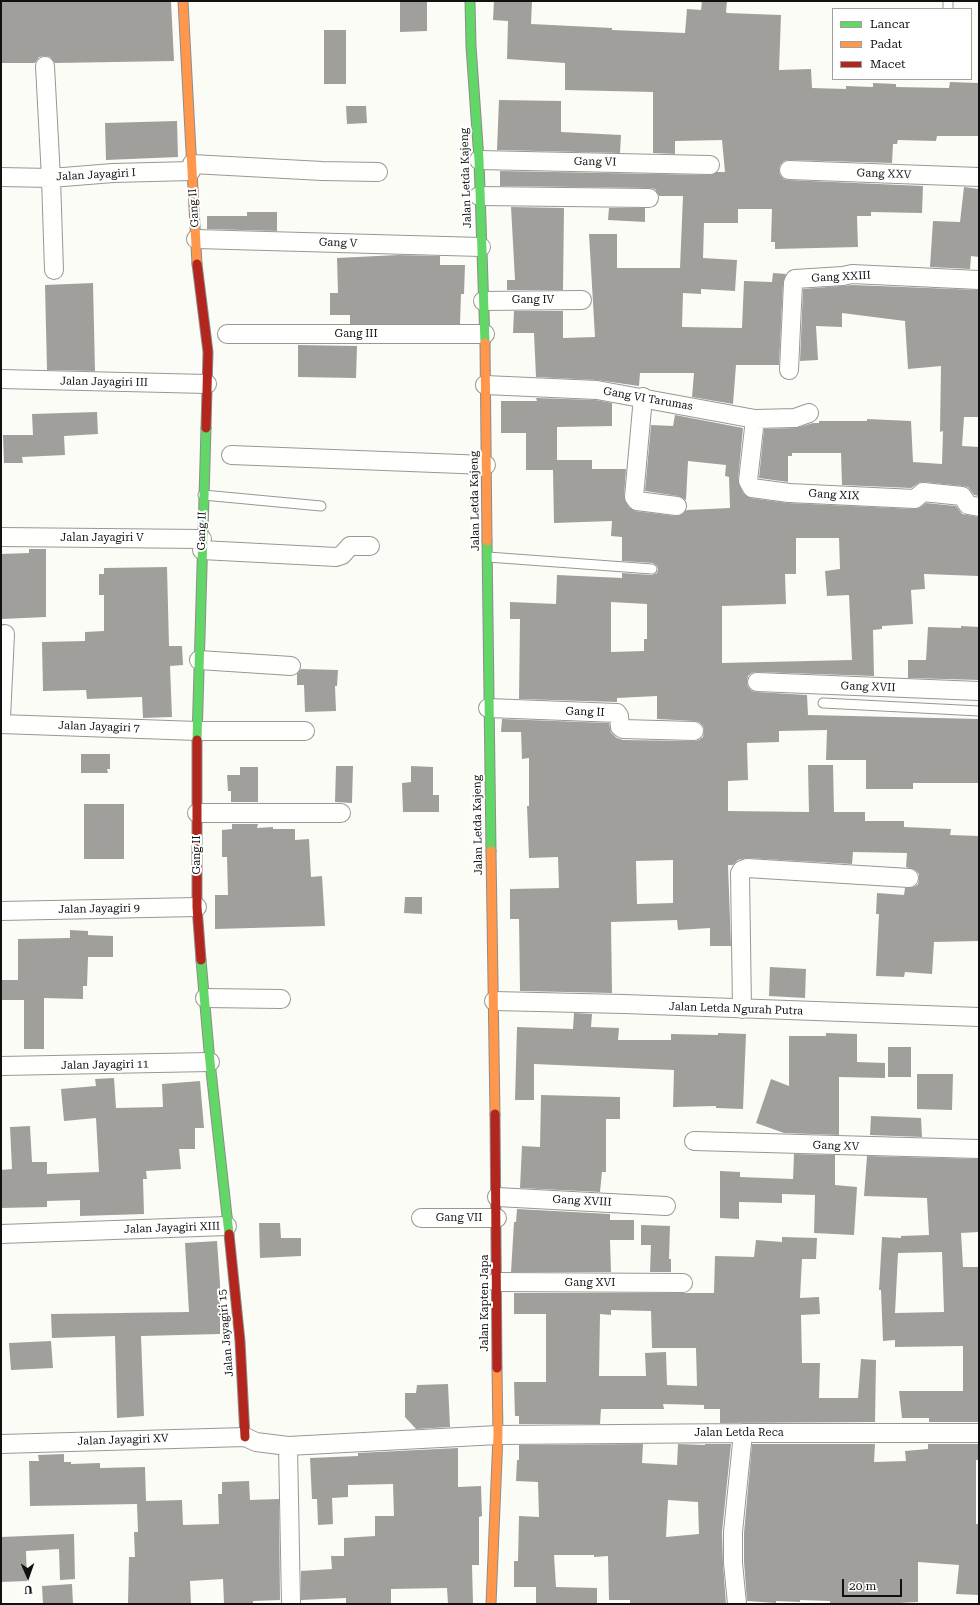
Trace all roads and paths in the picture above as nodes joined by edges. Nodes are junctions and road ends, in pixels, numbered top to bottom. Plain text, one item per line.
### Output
1 (183, 1) edge
2 (470, 1) edge
3 (45, 66) dead end
4 (479, 160) junction
5 (710, 165) dead end
6 (192, 167) junction
7 (789, 170) dead end
8 (378, 172) dead end
9 (1, 177) edge
10 (979, 177) edge
11 (51, 178) junction
12 (479, 196) junction
13 (649, 198) dead end
14 (196, 239) junction
15 (481, 247) junction
16 (54, 270) dead end
17 (979, 280) edge
18 (582, 300) dead end
19 (483, 301) junction
20 (227, 334) dead end
21 (485, 334) junction
22 (789, 370) dead end
23 (1, 379) edge
24 (207, 384) junction
25 (485, 384) junction
26 (643, 397) junction
27 (809, 413) dead end
28 (755, 419) junction
29 (230, 455) dead end
30 (486, 465) junction
31 (203, 495) junction
32 (321, 506) dead end
33 (677, 506) dead end
34 (979, 507) edge
35 (1, 538) edge
36 (202, 544) junction
37 (370, 546) dead end
38 (488, 557) junction
39 (652, 569) dead end
40 (5, 634) dead end
41 (199, 660) junction
42 (291, 666) dead end
43 (757, 682) dead end
44 (979, 692) edge
45 (823, 703) dead end
46 (488, 708) junction
47 (979, 711) edge
48 (1, 718) edge
49 (1, 724) edge
50 (197, 731) junction
51 (305, 731) dead end
52 (694, 731) dead end
53 (197, 813) junction
54 (342, 813) dead end
55 (909, 878) dead end
56 (197, 907) junction
57 (1, 912) edge
58 (205, 998) junction
59 (281, 999) dead end
60 (494, 1001) junction
61 (742, 1009) junction
62 (979, 1017) edge
63 (210, 1062) junction
64 (1, 1066) edge
65 (694, 1141) dead end
66 (979, 1149) edge
67 (498, 1197) junction
68 (666, 1206) dead end
69 (421, 1218) dead end
70 (497, 1218) junction
71 (227, 1226) junction
72 (1, 1234) edge
73 (496, 1282) junction
74 (683, 1283) dead end
75 (743, 1433) junction
76 (979, 1434) edge
77 (498, 1435) junction
78 (245, 1437) junction
79 (1, 1444) edge
80 (288, 1446) junction
81 (291, 1604) edge
82 (491, 1604) edge
83 (737, 1604) edge

1 - 6 street, Gang II
2 - 4 street, Jalan Letda Kajeng
3 - 11 street
4 - 5 street, Gang VI
4 - 12 street, Jalan Letda Kajeng
6 - 8 street, Jalan Jayagiri I
6 - 11 street, Jalan Jayagiri I
6 - 14 street, Gang II
7 - 10 street, Gang XXV
9 - 11 street, Jalan Jayagiri I
11 - 16 street
12 - 13 street
12 - 15 street, Jalan Letda Kajeng
14 - 15 street, Gang V
14 - 24 street, Gang II
15 - 19 street, Jalan Letda Kajeng
17 - 22 street, Gang XXIII
18 - 19 street, Gang IV
19 - 21 street, Jalan Letda Kajeng
20 - 21 street, Gang III
21 - 25 street, Jalan Letda Kajeng
23 - 24 street, Jalan Jayagiri III
24 - 31 street, Gang II
25 - 26 street, Gang VI Tarumas
25 - 30 street, Jalan Letda Kajeng
26 - 28 street, Gang VI Tarumas
26 - 33 street
27 - 28 street, Gang VI Tarumas
28 - 34 street, Gang XIX
29 - 30 street
30 - 38 street, Jalan Letda Kajeng
31 - 32 lane
31 - 36 street, Gang II
35 - 36 street, Jalan Jayagiri V
36 - 37 street, Jalan Jayagiri V
36 - 41 street, Gang II
38 - 39 lane
38 - 46 street, Jalan Letda Kajeng
40 - 48 street
41 - 42 street
41 - 50 street, Gang II
43 - 44 street, Gang XVII
45 - 47 lane
46 - 52 street, Gang II
46 - 60 street, Jalan Letda Kajeng
49 - 50 street, Jalan Jayagiri 7
50 - 51 street, Jalan Jayagiri 7
50 - 53 street, Gang II
53 - 54 street
53 - 56 street, Gang II
55 - 61 street
56 - 57 street, Jalan Jayagiri 9
56 - 58 street, Gang II
58 - 59 street
58 - 63 street, Gang II
60 - 61 street, Jalan Letda Ngurah Putra
60 - 67 street, Jalan Kapten Japa
61 - 62 street, Jalan Letda Ngurah Putra
63 - 64 street, Jalan Jayagiri 11
63 - 71 street, Jalan Jayagiri XIII
65 - 66 street, Gang XV
67 - 68 street, Gang XVIII
67 - 70 street, Jalan Kapten Japa
69 - 70 street, Gang VII
70 - 73 street, Jalan Kapten Japa
71 - 72 street, Jalan Jayagiri XIII
71 - 78 street, Jalan Jayagiri 15
73 - 74 street, Gang XVI
73 - 77 street, Jalan Kapten Japa
75 - 76 street, Jalan Letda Reca
75 - 77 street, Jalan Letda Reca
75 - 83 street
77 - 80 street, Jalan Letda Reca
77 - 82 street, Jalan Kapten Japa
78 - 79 street, Jalan Jayagiri XV
78 - 80 street, Jalan Jayagiri XV
80 - 81 street

